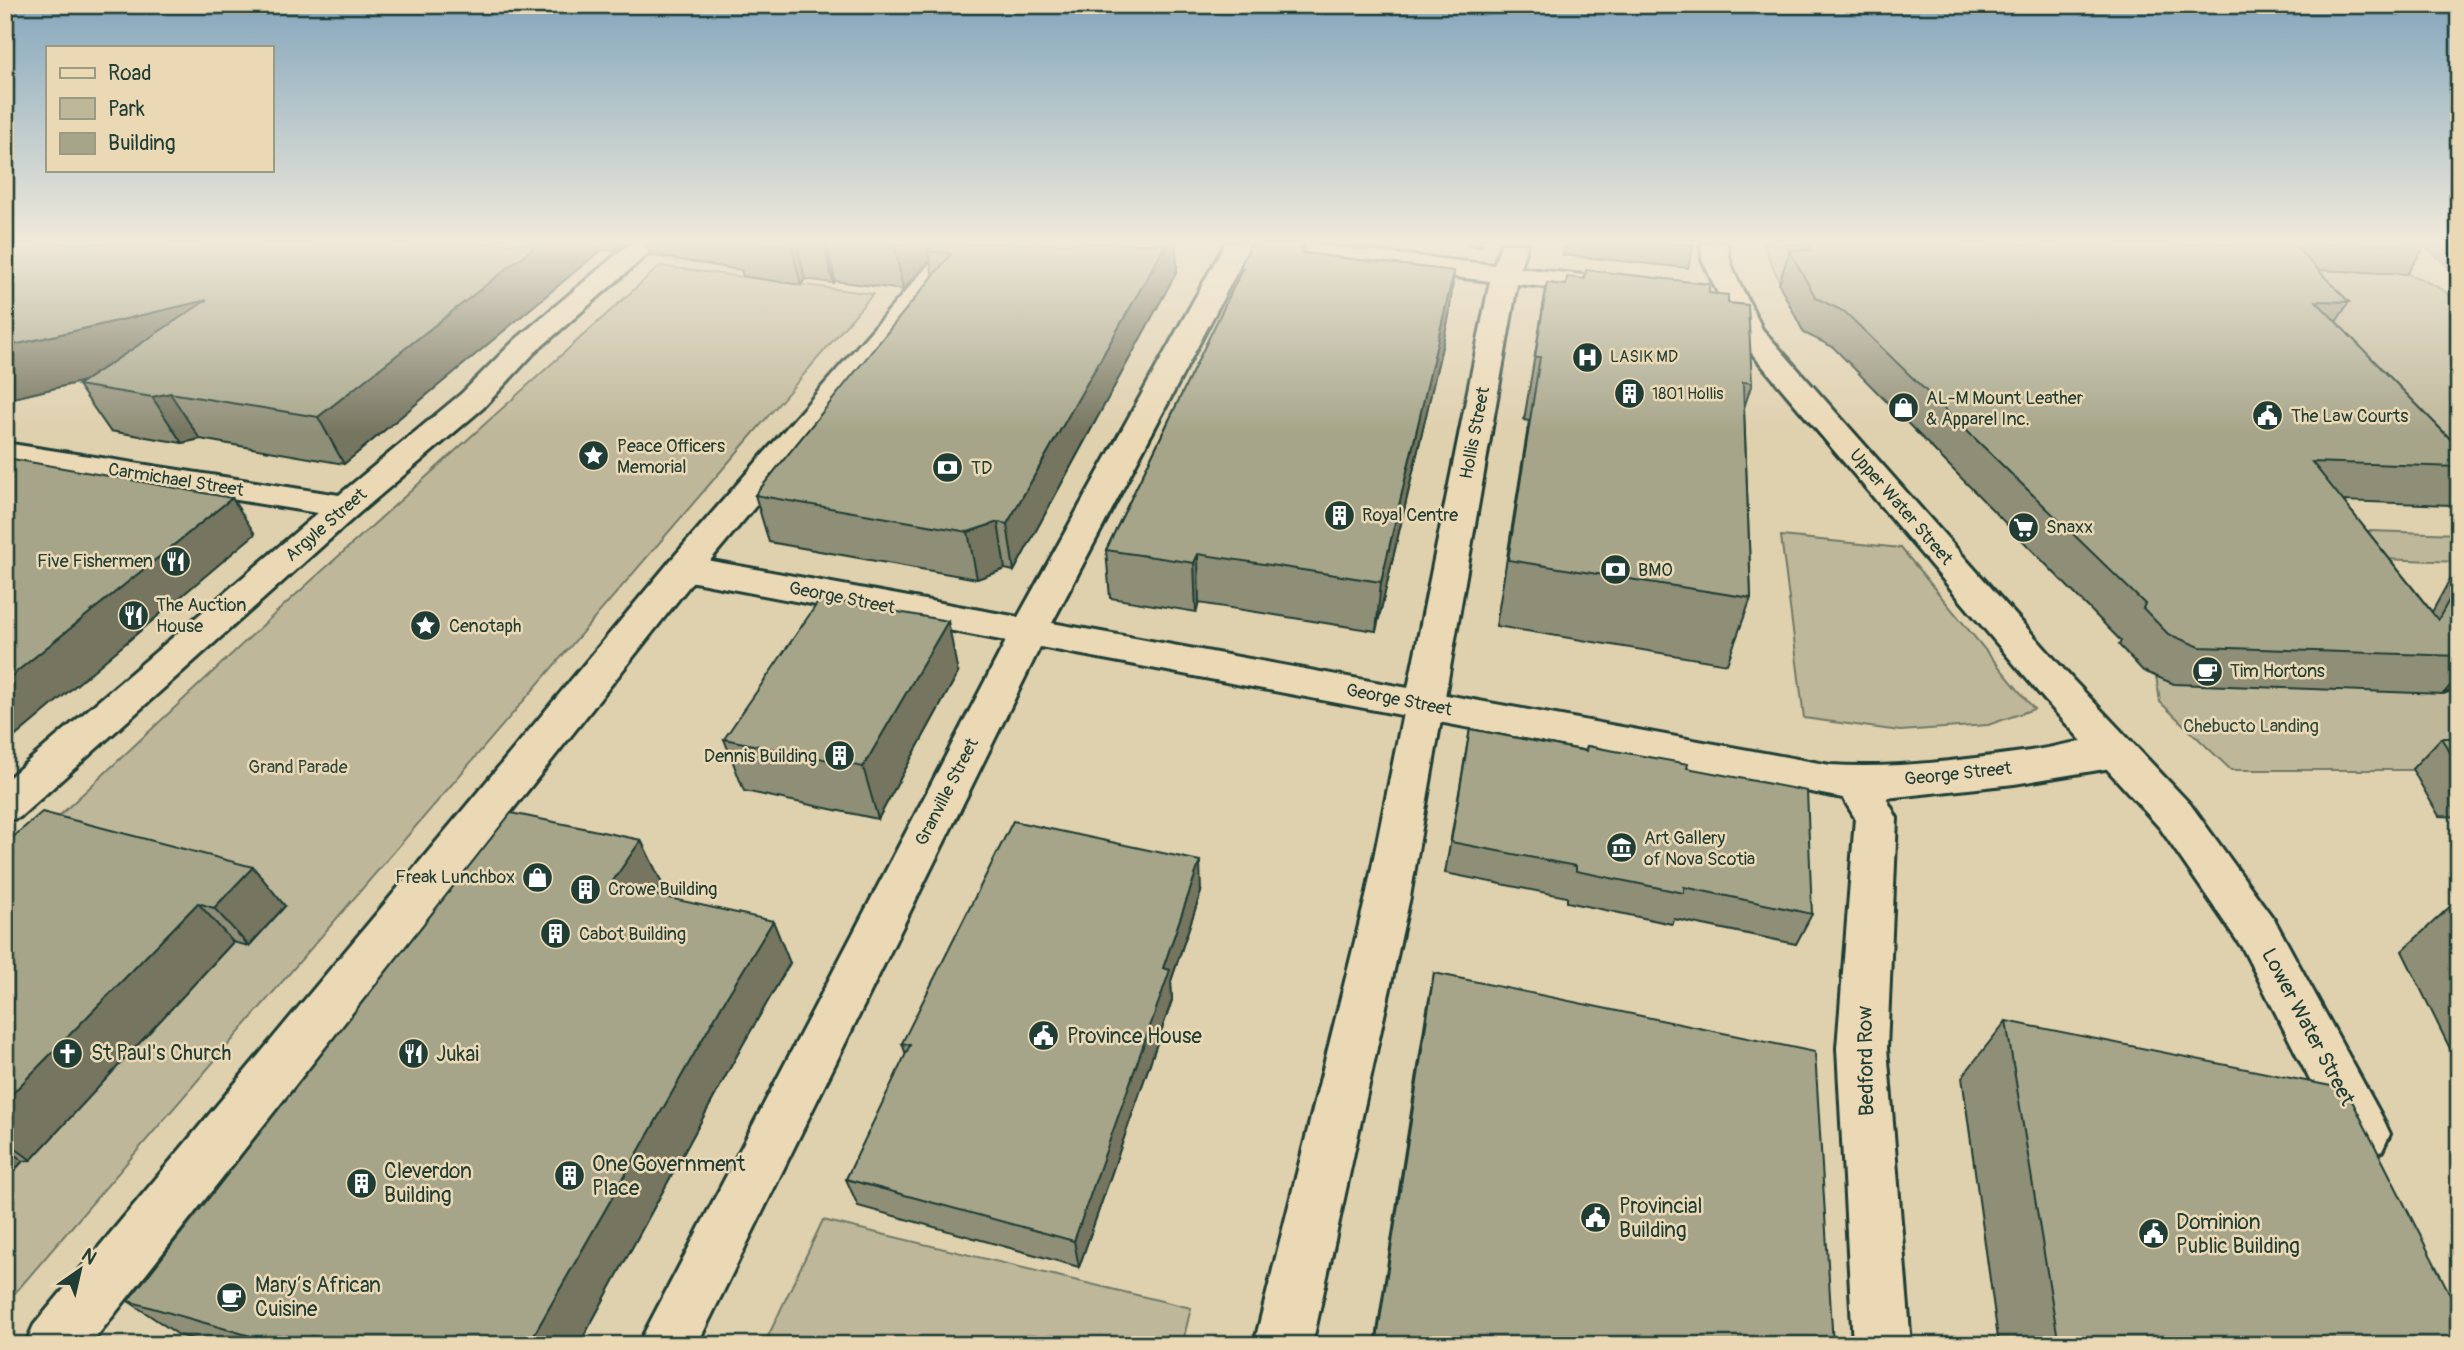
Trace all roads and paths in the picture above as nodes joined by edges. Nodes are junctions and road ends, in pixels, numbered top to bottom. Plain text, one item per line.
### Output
1 (570, 307) edge
2 (908, 307) edge
3 (1203, 307) edge
4 (1500, 307) edge
5 (1729, 307) edge
6 (5, 453) edge
7 (54, 462) junction
8 (15, 489) edge
9 (346, 507) junction
10 (684, 568) junction
11 (1029, 632) junction
12 (1424, 704) junction
13 (2117, 752) junction
14 (1856, 783) junction
15 (5, 805) edge
16 (2381, 1167) edge
17 (54, 1345) edge
18 (667, 1345) edge
19 (1283, 1345) edge
20 (1882, 1345) edge

1 - 9 street, Argyle Street
2 - 10 street
3 - 11 street, Granville Street
4 - 12 street, Hollis Street
5 - 13 street, Upper Water Street
6 - 7 street, Carmichael Street
7 - 8 street
7 - 9 street, Carmichael Street
9 - 15 street, Argyle Street
10 - 11 street, George Street
10 - 17 street
11 - 12 street, George Street
11 - 18 street, Granville Street
12 - 14 street, George Street
12 - 19 street, Hollis Street
13 - 14 street, George Street
13 - 16 street, Lower Water Street
14 - 20 street, Bedford Row

